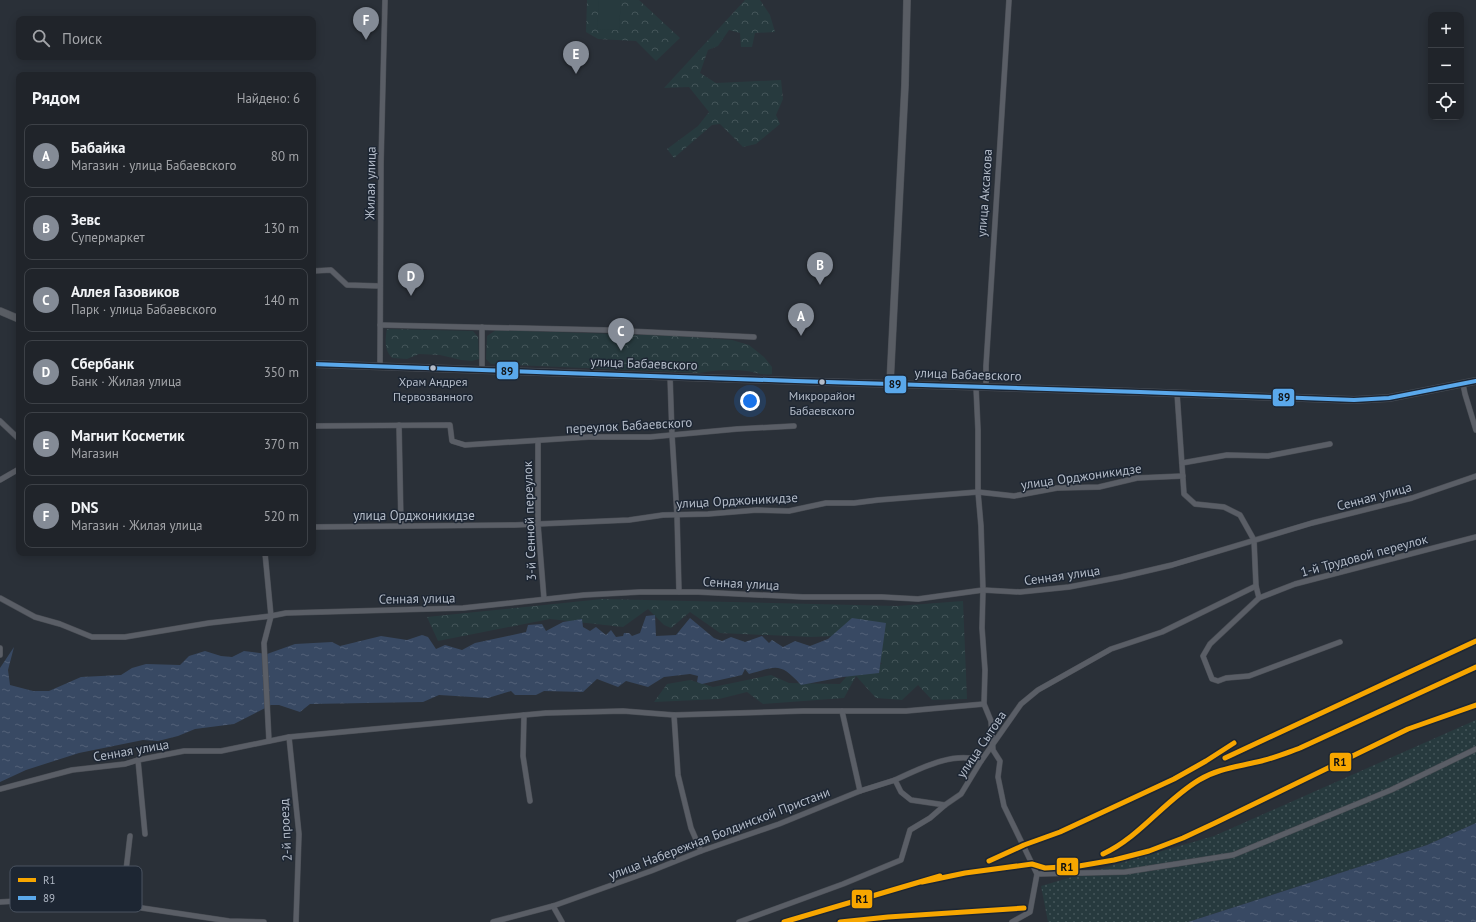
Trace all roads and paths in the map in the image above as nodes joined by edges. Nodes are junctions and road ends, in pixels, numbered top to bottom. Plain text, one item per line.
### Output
1 (385, 0) edge
2 (907, 0) edge
3 (1009, 0) edge
4 (316, 271) edge
5 (380, 286) junction
6 (0, 311) edge
7 (16, 318) edge
8 (380, 325) junction
9 (482, 327) junction
10 (754, 337) dead end
11 (316, 364) edge
12 (380, 367) junction
13 (482, 370) junction
14 (670, 376) junction
15 (1476, 381) edge
16 (890, 384) junction
17 (1463, 384) junction
18 (976, 387) junction
19 (986, 387) junction
20 (1177, 393) junction
21 (0, 421) edge
22 (399, 425) junction
23 (316, 426) edge
24 (794, 426) dead end
25 (1476, 430) edge
26 (672, 435) junction
27 (16, 436) edge
28 (538, 441) junction
29 (1330, 444) dead end
30 (1182, 462) junction
31 (16, 471) edge
32 (1183, 476) junction
33 (1476, 476) edge
34 (0, 480) edge
35 (978, 492) junction
36 (677, 515) junction
37 (538, 524) junction
38 (401, 525) junction
39 (316, 527) edge
40 (1476, 537) edge
41 (1254, 540) junction
42 (265, 556) edge
43 (1256, 586) junction
44 (983, 590) junction
45 (679, 592) junction
46 (0, 598) edge
47 (1259, 598) junction
48 (544, 599) junction
49 (271, 616) junction
50 (1340, 642) dead end
51 (0, 648) edge
52 (0, 655) edge
53 (984, 704) junction
54 (842, 711) junction
55 (524, 715) junction
56 (674, 715) junction
57 (289, 737) junction
58 (269, 741) junction
59 (992, 746) junction
60 (1476, 749) edge
61 (138, 760) junction
62 (981, 761) junction
63 (895, 780) junction
64 (0, 789) edge
65 (860, 791) junction
66 (530, 801) dead end
67 (945, 805) junction
68 (145, 834) dead end
69 (130, 836) dead end
70 (701, 851) junction
71 (127, 866) edge
72 (1037, 874) junction
73 (10, 901) edge
74 (0, 902) edge
75 (552, 906) junction
76 (142, 908) edge
77 (264, 922) edge
78 (296, 922) edge
79 (493, 922) edge
80 (562, 922) edge
81 (739, 922) edge
82 (1012, 922) edge

1 - 5 street, Жилая улица
2 - 16 main road
3 - 19 street, улица Аксакова
4 - 5 street
5 - 8 street, Жилая улица
6 - 7 main road
8 - 9 street
8 - 12 street, Жилая улица
9 - 10 street
9 - 13 street
11 - 12 main road, улица Бабаевского
12 - 13 main road, улица Бабаевского
13 - 14 main road, улица Бабаевского
14 - 16 main road, улица Бабаевского
14 - 26 street
15 - 17 main road, улица Бабаевского
16 - 18 main road, улица Бабаевского
17 - 20 main road, улица Бабаевского
17 - 25 street
18 - 19 main road, улица Бабаевского
18 - 35 street
19 - 20 main road, улица Бабаевского
20 - 30 street
21 - 27 street
22 - 23 street
22 - 28 street, переулок Бабаевского
22 - 38 street
24 - 26 street, переулок Бабаевского
26 - 28 street, переулок Бабаевского
26 - 36 street
28 - 37 street, 3-й Сенной переулок
29 - 30 street
30 - 32 street
31 - 34 street
32 - 35 street, улица Орджоникидзе
32 - 41 street
33 - 41 street, Сенная улица
35 - 36 street, улица Орджоникидзе
35 - 44 street
36 - 37 street, улица Орджоникидзе
36 - 45 street
37 - 38 street, улица Орджоникидзе
37 - 48 street, 3-й Сенной переулок
38 - 39 street, улица Орджоникидзе
40 - 47 street, 1-й Трудовой переулок
41 - 43 street
41 - 44 street, Сенная улица
42 - 49 street
43 - 47 street
43 - 59 street, улица Сытова
44 - 45 street, Сенная улица
44 - 53 street
45 - 48 street, Сенная улица
46 - 49 street, Сенная улица
47 - 50 street, 1-й Трудовой переулок
48 - 49 street, Сенная улица
49 - 58 street
51 - 52 street
53 - 54 street, Сенная улица
53 - 59 street
54 - 56 street, Сенная улица
54 - 65 street
55 - 56 street, Сенная улица
55 - 57 street, Сенная улица
55 - 66 street
56 - 70 street
57 - 58 street, Сенная улица
57 - 78 street, 2-й проезд
58 - 61 street, Сенная улица
59 - 62 street, улица Сытова
59 - 72 street
60 - 72 street
61 - 64 street, Сенная улица
61 - 68 street
62 - 63 street, улица Набережная Болдинской Пристани
62 - 67 street, улица Сытова
63 - 65 street, улица Набережная Болдинской Пристани
63 - 67 street
65 - 70 street, улица Набережная Болдинской Пристани
67 - 81 street, улица Сытова
69 - 71 street
70 - 75 street, улица Набережная Болдинской Пристани
72 - 82 street
73 - 74 street
75 - 79 street, улица Набережная Болдинской Пристани
75 - 80 street
76 - 77 street

